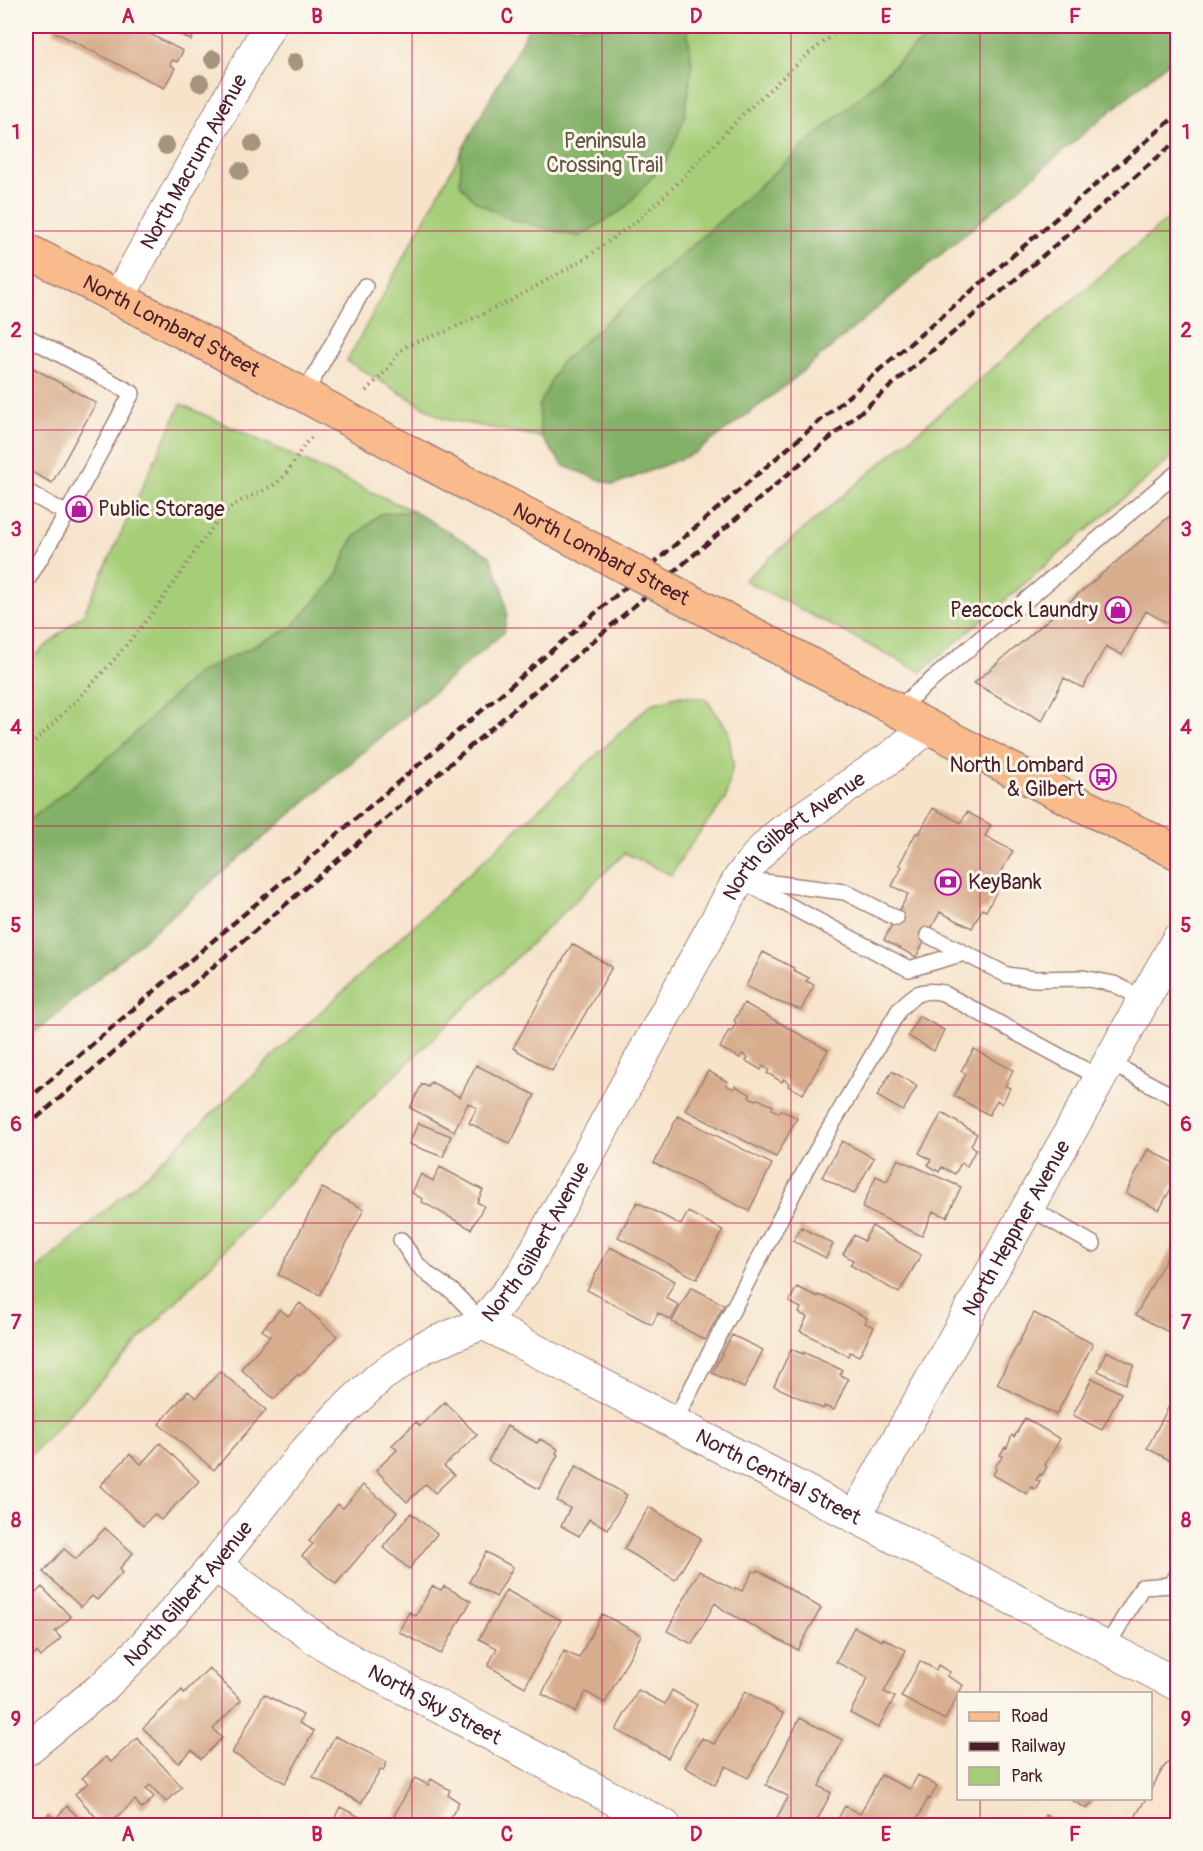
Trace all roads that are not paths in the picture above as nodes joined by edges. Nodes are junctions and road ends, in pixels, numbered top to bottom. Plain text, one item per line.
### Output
1 (269, 26) edge
2 (26, 250) edge
3 (364, 286) dead end
4 (118, 298) junction
5 (26, 336) edge
6 (304, 395) junction
7 (1178, 472) edge
8 (26, 491) edge
9 (67, 514) junction
10 (26, 582) edge
11 (886, 704) junction
12 (927, 728) junction
13 (1178, 853) edge
14 (739, 879) junction
15 (896, 918) dead end
16 (928, 935) dead end
17 (1178, 939) edge
18 (964, 953) junction
19 (1144, 999) junction
20 (1105, 1070) junction
21 (1178, 1099) edge
22 (1028, 1207) junction
23 (401, 1240) dead end
24 (1093, 1244) dead end
25 (483, 1323) junction
26 (674, 1422) junction
27 (855, 1516) junction
28 (215, 1566) junction
29 (1178, 1574) edge
30 (1106, 1648) junction
31 (1178, 1685) edge
32 (26, 1750) edge
33 (1178, 1777) edge
34 (665, 1826) edge
35 (1150, 1826) edge

1 - 4 street, North Macrum Avenue
2 - 4 main road, North Lombard Street
3 - 6 lane
4 - 6 main road, North Lombard Street
5 - 9 lane
6 - 11 main road, North Lombard Street, bridge
7 - 11 lane
8 - 9 lane
9 - 10 lane
11 - 12 main road, North Lombard Street
12 - 13 main road, North Lombard Street
12 - 14 street, North Gilbert Avenue
14 - 15 lane
14 - 18 lane
14 - 25 street, North Gilbert Avenue
16 - 18 lane
17 - 19 street, North Heppner Avenue
18 - 19 lane
19 - 20 street, North Heppner Avenue
20 - 21 lane
20 - 22 street, North Heppner Avenue
20 - 26 lane
22 - 24 lane
22 - 27 street, North Heppner Avenue
23 - 25 lane, North Central Street
25 - 26 street, North Central Street
25 - 28 street, North Gilbert Avenue
26 - 27 street, North Central Street
27 - 30 street, North Central Street
28 - 32 street, North Gilbert Avenue
28 - 34 street, North Sky Street
29 - 30 lane
30 - 31 street, North Central Street
33 - 35 street

